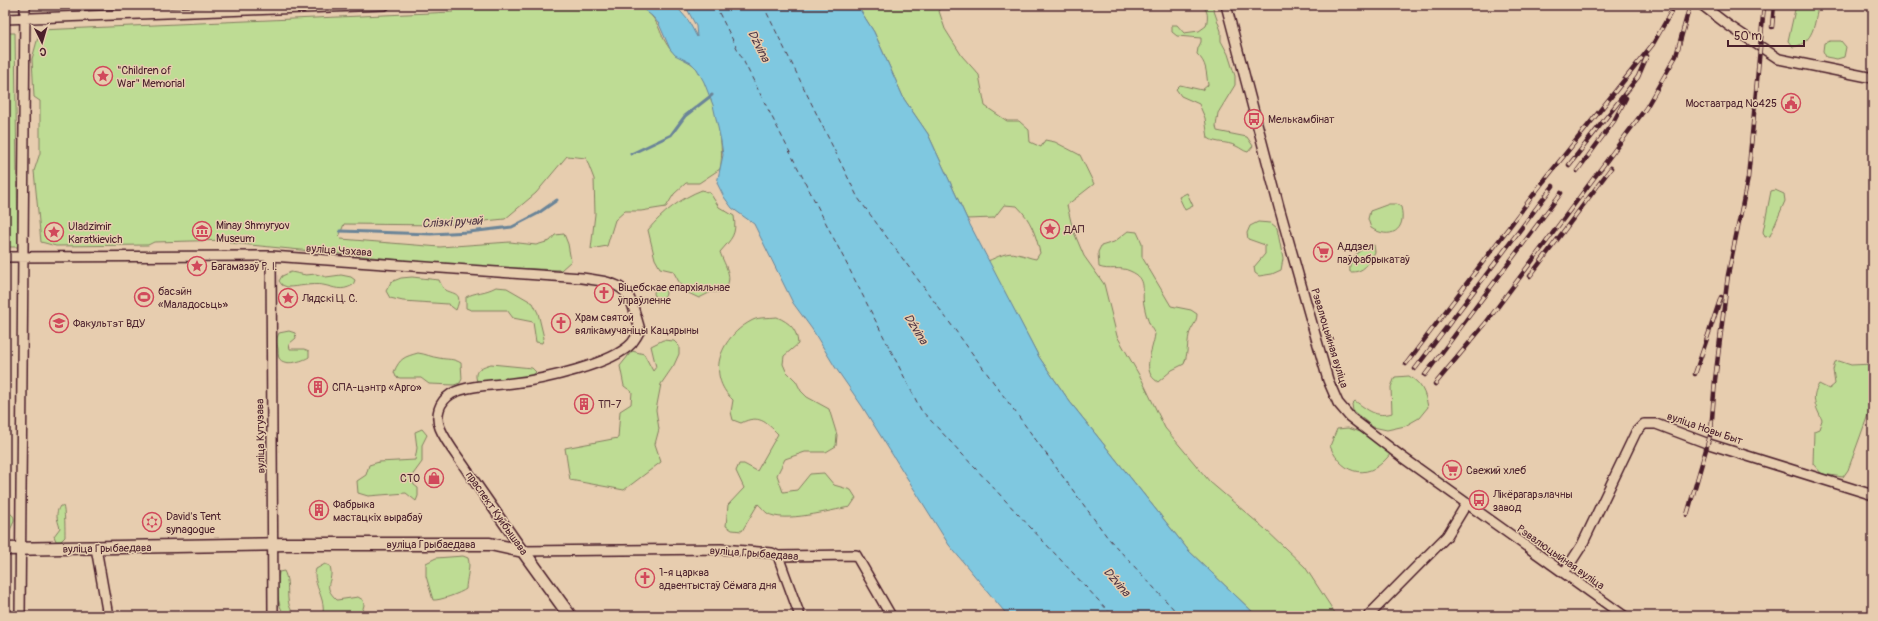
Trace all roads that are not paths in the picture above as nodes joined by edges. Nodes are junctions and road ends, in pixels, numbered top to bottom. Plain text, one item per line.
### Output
1 (25, 5) edge
2 (385, 5) edge
3 (1226, 5) edge
4 (1702, 5) edge
5 (25, 18) junction
6 (5, 19) edge
7 (1873, 78) edge
8 (271, 256) junction
9 (5, 257) edge
10 (22, 257) junction
11 (440, 404) joint
12 (1873, 495) edge
13 (1467, 504) junction
14 (273, 545) junction
15 (96, 548) junction
16 (5, 549) edge
17 (19, 549) junction
18 (523, 551) junction
19 (778, 556) junction
20 (1564, 573) junction
21 (275, 615) edge
22 (1370, 615) edge
23 (20, 616) edge
24 (108, 616) edge
25 (570, 616) edge
26 (800, 616) edge
27 (891, 616) edge
28 (1624, 616) edge

1 - 5 street
2 - 5 street
3 - 13 street, Рэвалюцыйная вуліца
4 - 7 street
5 - 6 street
5 - 10 street
8 - 10 street, вуліца Чэхава
8 - 11 street, вуліца Чэхава
8 - 14 street, вуліца Кутузава
9 - 10 street, вуліца Чэхава
10 - 17 street
11 - 18 street, праспект Куйбышава
12 - 20 street, вуліца Новы Быт
13 - 20 street, Рэвалюцыйная вуліца
13 - 22 street
14 - 15 street, вуліца Грыбаедава
14 - 18 street, вуліца Грыбаедава
14 - 21 street, вуліца Кутузава
15 - 17 street, вуліца Грыбаедава
15 - 24 street
16 - 17 street, вуліца Грыбаедава
17 - 23 street
18 - 19 street, вуліца Грыбаедава
18 - 25 street, праспект Куйбышава
19 - 26 street
19 - 27 street, вуліца Грыбаедава
20 - 28 street, Рэвалюцыйная вуліца

